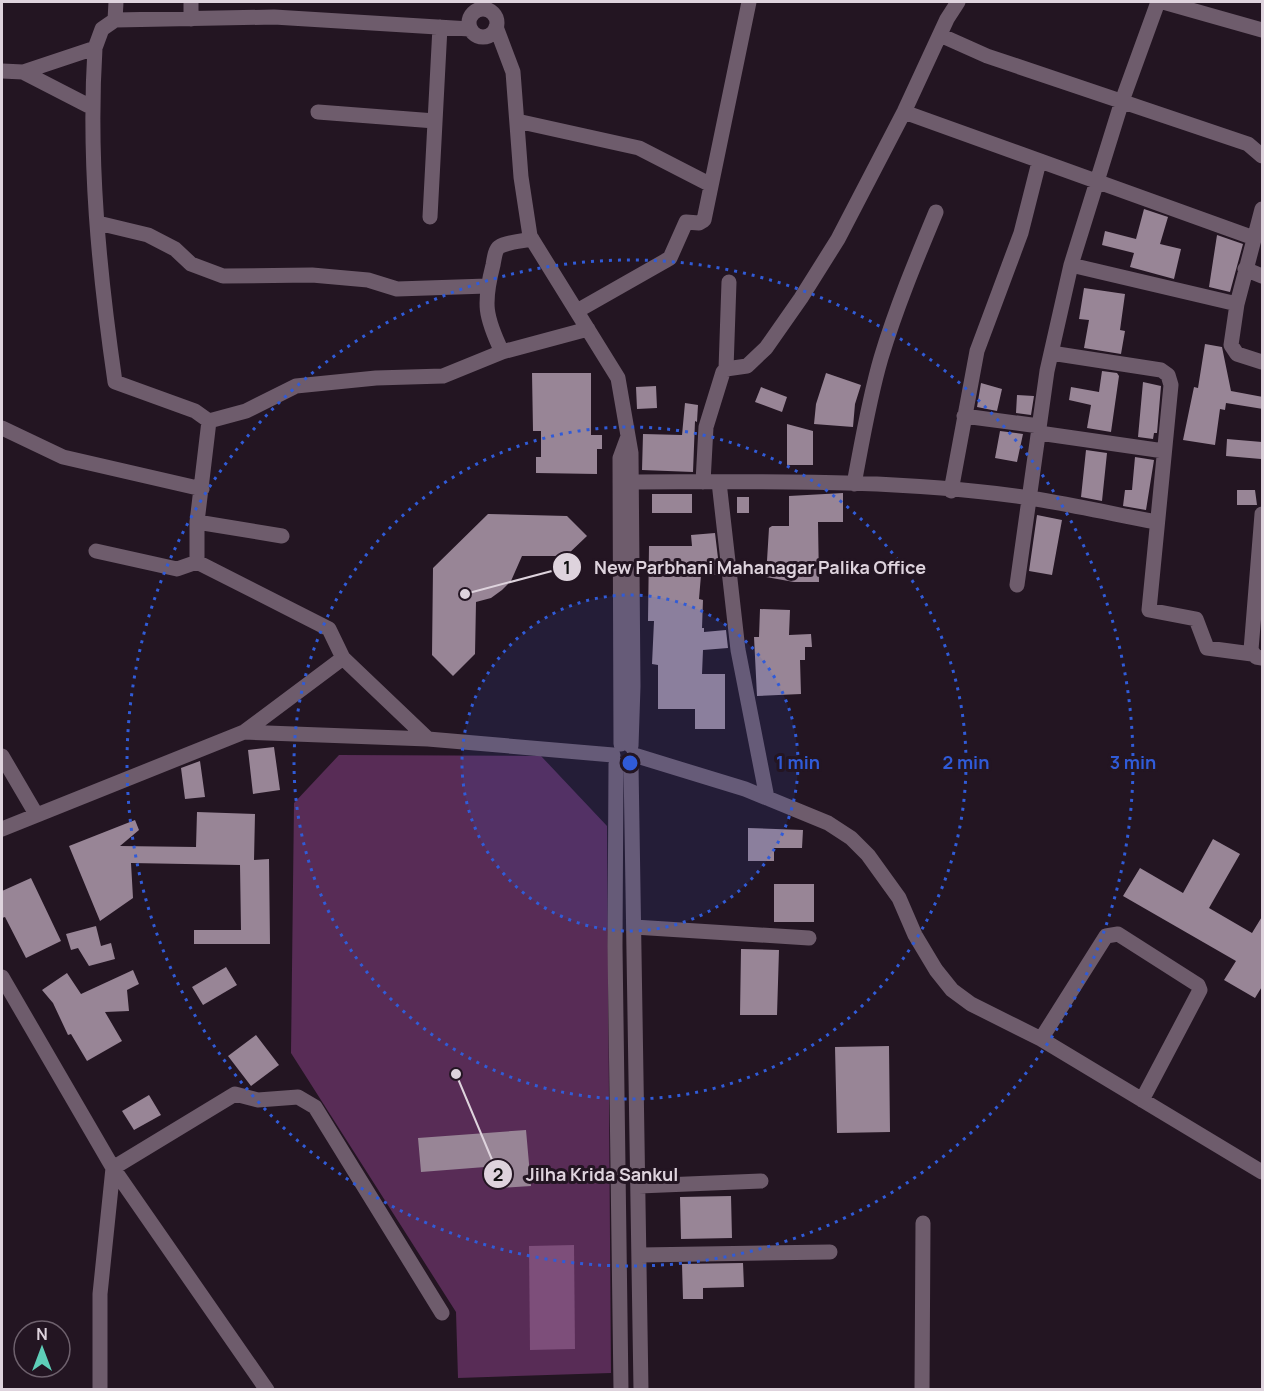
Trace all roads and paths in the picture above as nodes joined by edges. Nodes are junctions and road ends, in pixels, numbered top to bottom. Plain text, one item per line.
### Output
1 (116, 2) edge
2 (191, 2) edge
3 (749, 2) edge
4 (958, 2) edge
5 (1158, 2) edge
6 (1163, 2) edge
7 (488, 5) edge
8 (191, 19) junction
9 (115, 20) junction
10 (1262, 26) edge
11 (440, 27) junction
12 (496, 27) junction
13 (470, 29) junction
14 (940, 35) junction
15 (95, 48) junction
16 (2, 71) edge
17 (23, 72) junction
18 (1122, 101) junction
19 (91, 107) junction
20 (318, 111) dead end
21 (904, 112) junction
22 (517, 121) junction
23 (435, 122) junction
24 (1263, 156) edge
25 (1039, 162) junction
26 (1097, 184) junction
27 (711, 185) junction
28 (1263, 209) edge
29 (936, 212) dead end
30 (430, 217) dead end
31 (98, 222) junction
32 (1254, 238) junction
33 (532, 239) junction
34 (1071, 266) junction
35 (1245, 269) junction
36 (1263, 276) edge
37 (729, 282) dead end
38 (488, 286) junction
39 (1237, 304) junction
40 (577, 311) junction
41 (588, 329) junction
42 (502, 352) junction
43 (1051, 354) junction
44 (1263, 362) edge
45 (726, 369) junction
46 (964, 416) junction
47 (209, 421) junction
48 (2, 428) edge
49 (1039, 429) junction
50 (1164, 451) junction
51 (626, 482) junction
52 (711, 482) junction
53 (854, 484) junction
54 (202, 489) junction
55 (951, 491) junction
56 (1029, 498) junction
57 (1263, 514) edge
58 (197, 522) junction
59 (1156, 522) junction
60 (282, 536) dead end
61 (96, 551) dead end
62 (197, 562) junction
63 (1017, 585) dead end
64 (1257, 656) edge
65 (344, 658) junction
66 (244, 732) junction
67 (428, 739) junction
68 (624, 755) junction
69 (2, 756) edge
70 (767, 798) junction
71 (36, 814) junction
72 (2, 829) edge
73 (634, 927) junction
74 (809, 938) dead end
75 (2, 977) edge
76 (1041, 1040) junction
77 (1142, 1100) junction
78 (112, 1168) junction
79 (1263, 1172) edge
80 (761, 1181) dead end
81 (639, 1193) junction
82 (619, 1201) junction
83 (923, 1223) dead end
84 (830, 1252) dead end
85 (640, 1255) junction
86 (442, 1313) dead end
87 (100, 1389) edge
88 (267, 1389) edge
89 (621, 1389) edge
90 (641, 1389) edge
91 (922, 1389) edge

1 - 9 street
2 - 8 street
3 - 27 street
4 - 14 street
5 - 18 street
6 - 10 street
7 - 12 street
7 - 13 street
8 - 9 street
8 - 11 street
9 - 15 street
11 - 13 street
11 - 23 street
12 - 13 street
12 - 22 street
14 - 18 street
14 - 21 street
15 - 17 street
15 - 19 street
16 - 17 street
17 - 19 street
18 - 24 street
18 - 26 street
19 - 31 street
20 - 23 street
21 - 25 street
21 - 45 street
22 - 27 street
22 - 33 street
23 - 30 street
25 - 26 street
25 - 46 street
26 - 32 street
26 - 34 street
27 - 40 street
28 - 32 street
29 - 53 street
31 - 38 street
31 - 47 street
32 - 35 street
33 - 38 street
33 - 40 street
34 - 39 street
34 - 43 street
35 - 36 street
35 - 39 street
37 - 45 street
38 - 42 street
39 - 44 street
40 - 41 street
41 - 42 street
41 - 51 street
42 - 47 street
43 - 49 street
43 - 50 street
45 - 52 street
46 - 49 street
46 - 55 street
47 - 54 street
48 - 54 street
49 - 50 street
49 - 56 street
50 - 59 street
51 - 52 street
51 - 68 street
52 - 53 street
52 - 70 street
53 - 55 street
54 - 58 street
55 - 56 street
56 - 59 street
56 - 63 street
57 - 64 street
58 - 60 street
58 - 62 street
59 - 64 street
61 - 62 street
62 - 65 street
65 - 66 street
65 - 67 street
66 - 67 street
66 - 71 street
67 - 68 street
68 - 70 street
68 - 73 street
68 - 82 street
69 - 71 street
70 - 76 street
71 - 72 street
73 - 74 street
73 - 81 street
75 - 78 street
76 - 77 street
76 - 77 street
77 - 79 street
78 - 86 street
78 - 87 street
78 - 88 street
80 - 81 street
81 - 82 street
81 - 85 street
82 - 89 street
83 - 91 street
84 - 85 street
85 - 90 street

